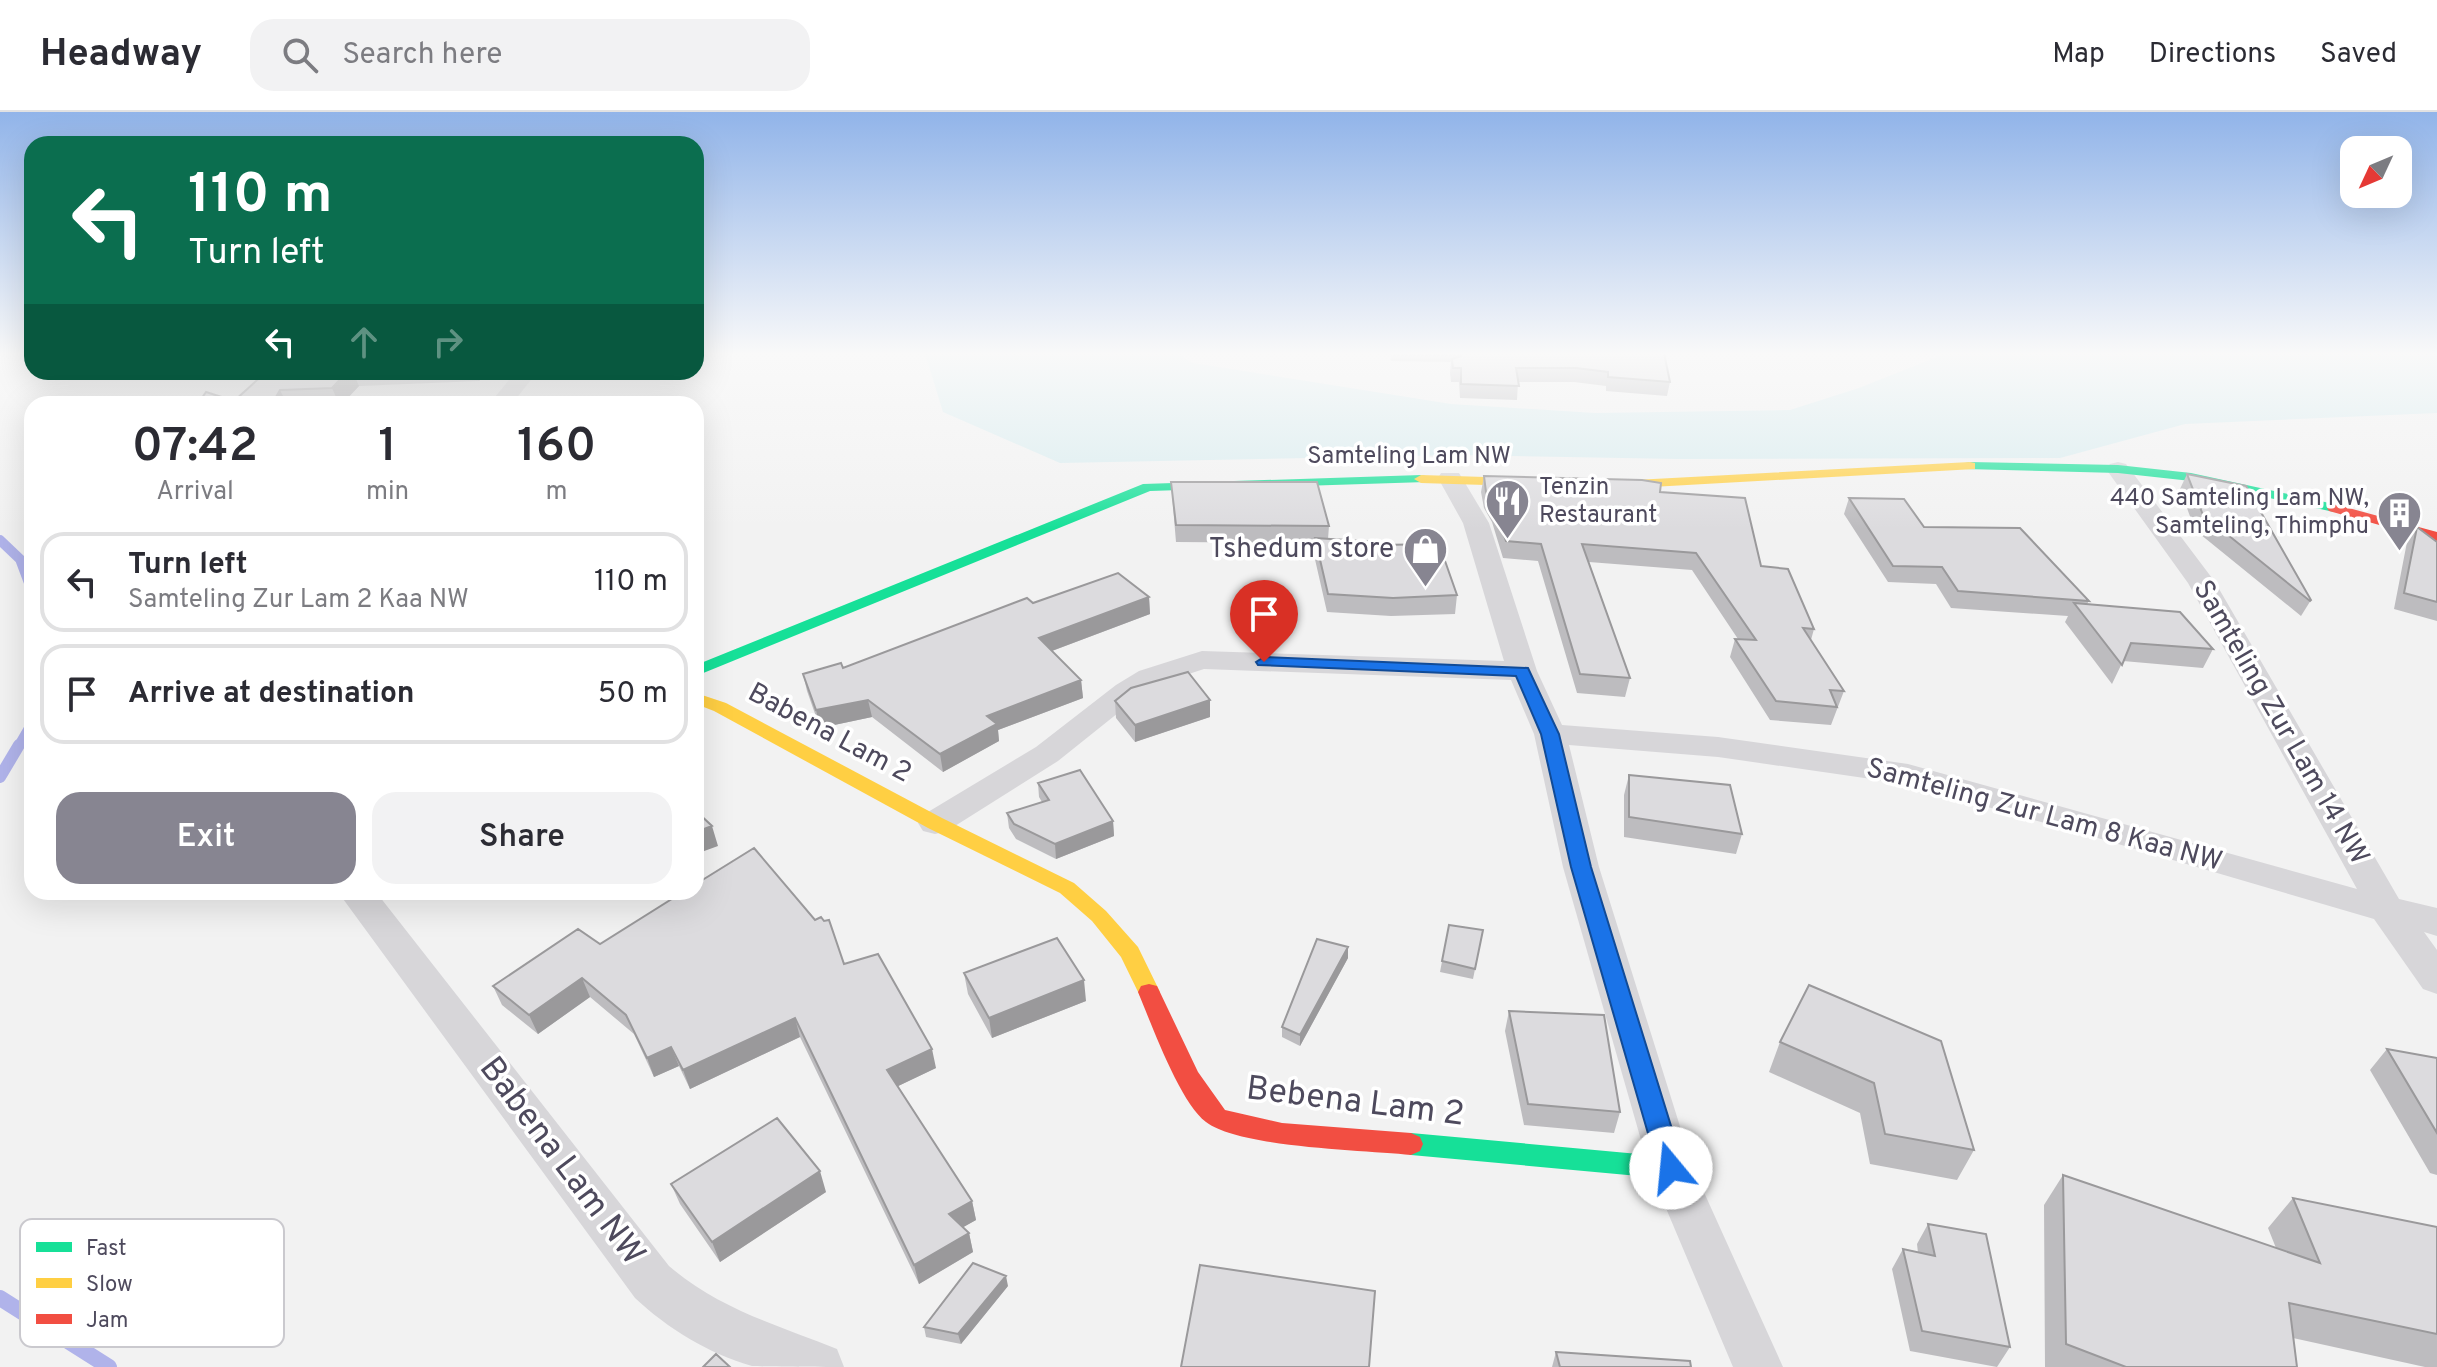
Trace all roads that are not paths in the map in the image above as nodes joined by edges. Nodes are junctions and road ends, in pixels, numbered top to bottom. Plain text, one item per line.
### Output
1 (2118, 469) junction
2 (1450, 478) junction
3 (2437, 537) edge
4 (704, 668) edge
5 (1522, 671) junction
6 (704, 701) edge
7 (1550, 734) junction
8 (935, 823) junction
9 (362, 900) edge
10 (2387, 910) junction
11 (2437, 922) edge
12 (2437, 979) edge
13 (1671, 1168) junction
14 (819, 1367) edge
15 (1758, 1367) edge

1 - 2 street, Samteling Lam NW
1 - 3 street, Samteling Lam NW
1 - 10 street, Samteling Zur Lam 14 NW
2 - 4 street, Samteling Lam NW
2 - 5 street
5 - 7 street
5 - 8 street
6 - 8 street, Babena Lam 2
7 - 10 street, Samteling Zur Lam 8 Kaa NW
7 - 13 street
8 - 13 street, Bebena Lam 2
9 - 14 street, Babena Lam NW
10 - 11 street, Samteling Zur Lam 8 Kaa NW
10 - 12 street, Samteling Zur Lam 14 NW
13 - 15 street

